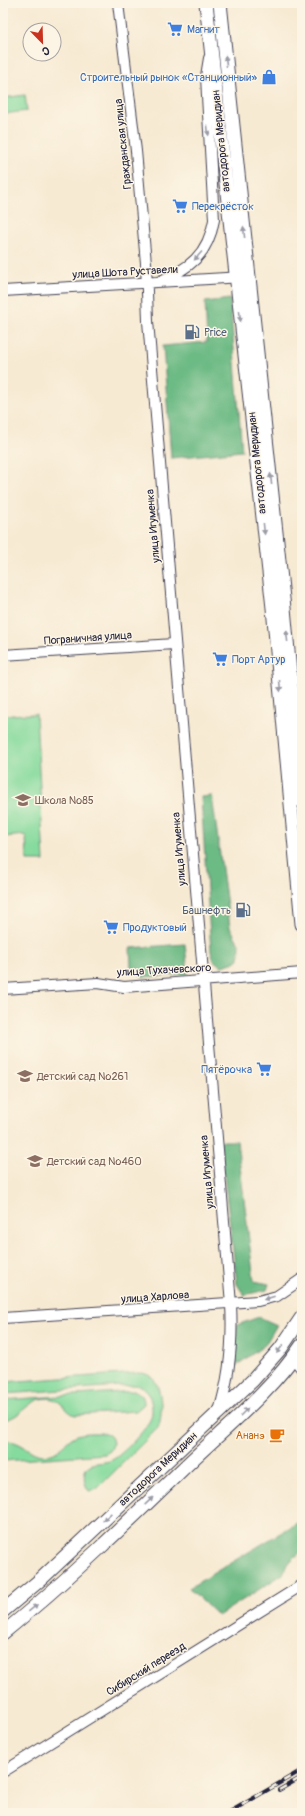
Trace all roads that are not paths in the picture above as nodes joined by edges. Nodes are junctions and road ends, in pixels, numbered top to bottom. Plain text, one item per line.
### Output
1 (118, 3) edge
2 (206, 3) edge
3 (220, 3) edge
4 (210, 50) junction
5 (242, 277) junction
6 (158, 282) junction
7 (147, 283) junction
8 (3, 291) edge
9 (174, 644) junction
10 (3, 655) edge
11 (302, 801) edge
12 (302, 924) edge
13 (302, 973) edge
14 (204, 981) junction
15 (3, 989) edge
16 (302, 1279) edge
17 (231, 1304) junction
18 (302, 1317) edge
19 (3, 1318) edge
20 (302, 1345) edge
21 (293, 1358) junction
22 (302, 1369) edge
23 (219, 1411) junction
24 (302, 1585) edge
25 (3, 1611) edge
26 (3, 1633) edge
27 (3, 1772) edge

1 - 7 street, Гражданская улица
2 - 4 main road, автодорога Меридиан
5 -> 3 main road, автодорога Меридиан
4 - 5 main road, автодорога Меридиан
4 -> 6 street
5 - 6 street, улица Шота Руставели
11 -> 5 main road, автодорога Меридиан
5 -> 12 main road, автодорога Меридиан
6 - 7 street, улица Шота Руставели
7 - 8 street, улица Шота Руставели
7 - 9 street, улица Игуменка
9 - 10 street, Пограничная улица
9 - 14 street, улица Игуменка
13 - 14 street, улица Тухачевского
14 - 15 street, улица Тухачевского
14 - 17 street, улица Игуменка
16 -> 17 street, улица Харлова
17 - 19 street, улица Харлова
17 - 23 street, улица Игуменка
18 -> 23 main road, автодорога Меридиан
20 - 21 main road, автодорога Меридиан
21 - 22 street
26 -> 21 main road, автодорога Меридиан
23 -> 25 main road, автодорога Меридиан
24 - 27 street, Сибирский переезд

